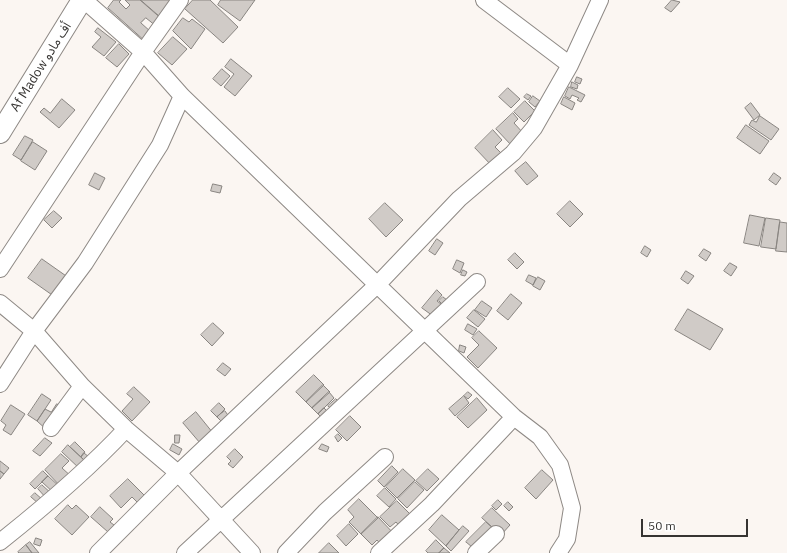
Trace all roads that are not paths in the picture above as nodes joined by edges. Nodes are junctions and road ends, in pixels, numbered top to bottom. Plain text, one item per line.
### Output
1 (83, 0) edge
2 (180, 0) edge
3 (600, 0) edge
4 (494, 3) edge
5 (143, 52) junction
6 (570, 65) junction
7 (182, 96) junction
8 (0, 133) edge
9 (0, 269) edge
10 (477, 282) dead end
11 (378, 284) junction
12 (0, 303) edge
13 (425, 330) junction
14 (34, 331) junction
15 (0, 384) edge
16 (82, 386) junction
17 (514, 417) junction
18 (51, 428) dead end
19 (126, 429) junction
20 (385, 457) dead end
21 (178, 472) junction
22 (222, 519) junction
23 (496, 534) dead end
24 (0, 542) edge
25 (98, 553) edge
26 (185, 553) edge
27 (252, 553) edge
28 (286, 553) edge
29 (379, 553) edge
30 (476, 553) edge
31 (558, 553) edge

1 - 5 street
1 - 8 street, Af Madow أف مادو
2 - 5 street
3 - 6 street
4 - 6 street
5 - 7 street
5 - 9 street
6 - 11 street
7 - 11 street
7 - 14 street
10 - 13 street
11 - 13 street
11 - 21 street
12 - 14 street
13 - 17 street
13 - 22 street
14 - 15 street
14 - 16 street
16 - 18 street
16 - 19 street
17 - 29 street
17 - 31 street
19 - 21 street
19 - 24 street
20 - 28 street
21 - 22 street
21 - 25 street
22 - 26 street
22 - 27 street
23 - 30 street

